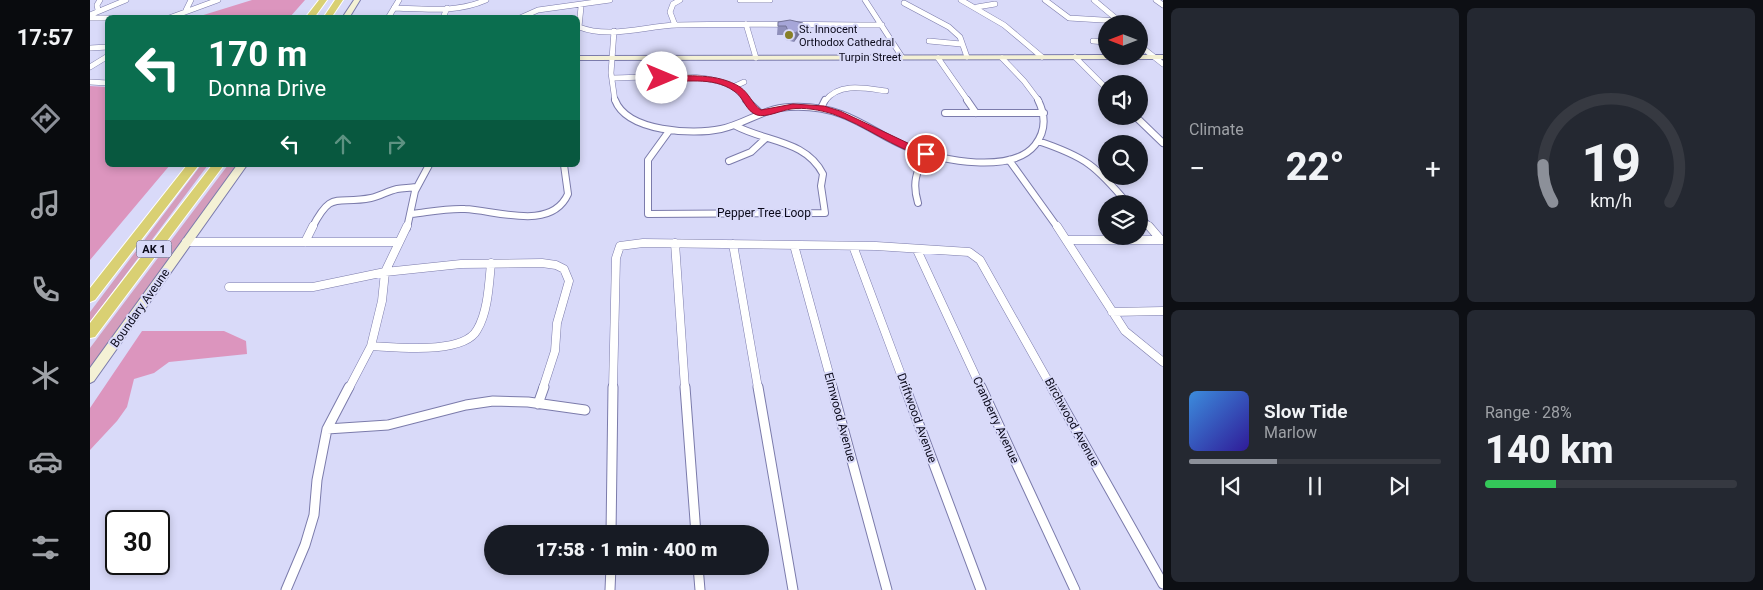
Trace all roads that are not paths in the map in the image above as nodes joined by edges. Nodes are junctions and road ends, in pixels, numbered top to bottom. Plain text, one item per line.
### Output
1 (100, 0) edge
2 (126, 0) edge
3 (191, 0) edge
4 (218, 0) edge
5 (322, 0) edge
6 (341, 0) edge
7 (357, 0) edge
8 (399, 0) edge
9 (486, 0) edge
10 (549, 0) edge
11 (610, 0) edge
12 (680, 0) edge
13 (740, 0) edge
14 (770, 0) edge
15 (865, 0) edge
16 (961, 0) edge
17 (1044, 0) edge
18 (1094, 0) edge
19 (1156, 0) edge
20 (904, 3) dead end
21 (995, 4) dead end
22 (1163, 5) edge
23 (581, 6) junction
24 (977, 7) junction
25 (394, 8) junction
26 (447, 8) junction
27 (548, 8) junction
28 (98, 10) junction
29 (186, 10) junction
30 (923, 12) junction
31 (915, 14) dead end
32 (175, 15) edge
33 (311, 15) edge
34 (328, 15) edge
35 (334, 15) edge
36 (347, 15) edge
37 (390, 15) edge
38 (444, 15) edge
39 (522, 15) edge
40 (1112, 15) edge
41 (580, 16) edge
42 (90, 17) edge
43 (105, 18) edge
44 (1098, 20) edge
45 (746, 24) junction
46 (675, 25) junction
47 (882, 25) junction
48 (580, 28) edge
49 (614, 31) junction
50 (929, 41) dead end
51 (1093, 41) dead end
52 (1098, 41) edge
53 (90, 43) edge
54 (961, 44) junction
55 (97, 47) junction
56 (105, 47) edge
57 (90, 48) edge
58 (1148, 50) edge
59 (902, 57) junction
60 (966, 57) junction
61 (1042, 57) junction
62 (1075, 57) junction
63 (1159, 57) edge
64 (105, 58) edge
65 (580, 58) edge
66 (612, 58) junction
67 (756, 58) junction
68 (938, 58) junction
69 (1002, 58) junction
70 (1163, 64) edge
71 (90, 67) edge
72 (612, 78) junction
73 (1098, 80) edge
74 (90, 82) edge
75 (744, 82) dead end
76 (105, 83) edge
77 (733, 86) junction
78 (886, 91) dead end
79 (821, 108) junction
80 (760, 113) junction
81 (945, 113) dead end
82 (976, 113) junction
83 (1044, 113) junction
84 (1144, 125) edge
85 (736, 126) junction
86 (669, 130) junction
87 (766, 138) junction
88 (1038, 141) junction
89 (1163, 143) edge
90 (926, 154) junction
91 (1009, 160) junction
92 (728, 161) dead end
93 (191, 167) edge
94 (216, 167) edge
95 (241, 167) edge
96 (428, 167) edge
97 (564, 167) edge
98 (416, 188) junction
99 (1120, 195) edge
100 (918, 203) dead end
101 (410, 214) junction
102 (1148, 225) edge
103 (1067, 240) junction
104 (1162, 240) edge
105 (186, 242) junction
106 (305, 242) junction
107 (399, 242) junction
108 (675, 244) junction
109 (733, 244) junction
110 (794, 244) junction
111 (853, 246) junction
112 (917, 250) junction
113 (491, 263) junction
114 (386, 272) junction
115 (228, 287) dead end
116 (90, 297) edge
117 (1163, 311) edge
118 (1112, 312) junction
119 (90, 333) edge
120 (370, 346) junction
121 (1163, 362) edge
122 (90, 378) edge
123 (538, 404) junction
124 (585, 410) dead end
125 (327, 428) junction
126 (611, 525) edge
127 (695, 525) edge
128 (611, 575) edge
129 (699, 575) edge
130 (1163, 584) edge
131 (286, 590) edge
132 (610, 590) edge
133 (700, 590) edge
134 (793, 590) edge
135 (886, 590) edge
136 (981, 590) edge
137 (1075, 590) edge

1 - 28 street
2 - 28 street
3 - 29 street
4 - 29 street
5 - 33 highway
6 - 34 highway
6 - 35 highway
7 - 36 street
8 - 25 street
9 - 26 street
10 - 27 street
11 - 23 street
12 - 46 street
13 - 14 street
15 - 47 street
16 - 24 street
17 - 44 street
18 - 40 street
19 - 22 street
20 - 30 street
21 - 24 street
23 - 27 street
23 - 41 street
24 - 61 street
25 - 26 street
25 - 37 street
26 - 38 street
27 - 39 street
28 - 42 street
29 - 32 street
30 - 31 street
30 - 54 street
42 - 43 street
45 - 46 street
45 - 47 street
45 - 67 street
46 - 49 street
47 - 59 street
48 - 49 street
49 - 66 street
50 - 54 street
51 - 52 street
53 - 55 street
54 - 60 street
55 - 56 street
55 - 57 street
58 - 63 street
59 - 67 street, Turpin Street
59 - 68 street, Turpin Street
60 - 68 street, Turpin Street
60 - 69 street, Turpin Street
61 - 62 street, Turpin Street
61 - 69 street, Turpin Street
62 - 63 street, Turpin Street
62 - 73 street
63 - 70 street
64 - 71 street
65 - 66 street, Turpin Street
66 - 67 street, Turpin Street
66 - 72 street
68 - 82 street
69 - 83 street
72 - 77 street
72 - 86 street
74 - 76 street
75 - 77 street
77 - 80 street
78 - 79 street
79 - 80 street
79 - 90 street
80 - 85 street
81 - 82 street
82 - 83 street
83 - 88 street
84 - 89 street
85 - 86 street
85 - 87 street, Pepper Tree Loop
86 - 87 street, Pepper Tree Loop
87 - 92 street
88 - 91 street
88 - 99 street
90 - 91 street
90 - 100 street
91 - 103 street
93 - 116 highway, AK 1
94 - 119 highway, AK 1
95 - 105 street, Boundary Aveune
96 - 98 street
97 - 101 street
98 - 101 street
98 - 106 street
101 - 107 street
102 - 104 street
103 - 104 street
103 - 118 street
105 - 106 street
105 - 122 street, Boundary Aveune
106 - 107 street
107 - 114 street
108 - 109 street
108 - 126 street
108 - 127 street
109 - 110 street
109 - 134 street
110 - 111 street
110 - 135 street, Elmwood Avenue
111 - 112 street
111 - 136 street, Driftwood Avenue
112 - 130 street, Birchwood Avenue
112 - 137 street, Cranberry Avenue
113 - 114 street
113 - 120 street
113 - 123 street
114 - 115 street
114 - 120 street
117 - 118 street
118 - 121 street
120 - 125 street
123 - 124 street
123 - 125 street
125 - 131 street
128 - 132 street
129 - 133 street

